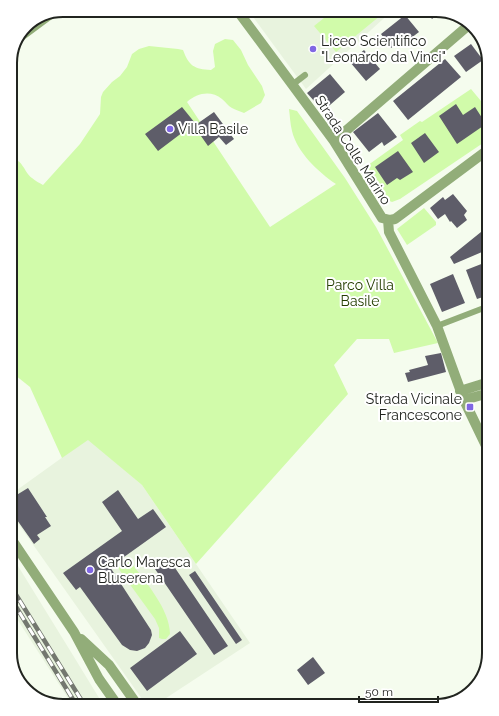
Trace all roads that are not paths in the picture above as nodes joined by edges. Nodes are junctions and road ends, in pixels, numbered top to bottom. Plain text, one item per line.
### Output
1 (243, 17) edge
2 (41, 24) edge
3 (465, 28) edge
4 (32, 30) edge
5 (305, 75) dead end
6 (292, 85) junction
7 (334, 141) junction
8 (482, 153) edge
9 (388, 220) junction
10 (482, 309) edge
11 (437, 326) junction
12 (482, 386) edge
13 (482, 393) edge
14 (462, 396) junction
15 (482, 437) edge
16 (17, 546) edge
17 (74, 632) junction
18 (113, 699) edge
19 (133, 699) edge

1 - 6 street, Strada Colle Marino
2 - 4 lane
3 - 7 street
5 - 6 lane
6 - 7 street, Strada Colle Marino
7 - 9 street, Strada Colle Marino
8 - 9 street, Strada Colle Marino
9 - 11 street
10 - 11 lane
11 - 14 street
12 - 14 street
13 - 14 street
14 - 15 street
16 - 17 street
17 - 18 street
17 - 19 street

